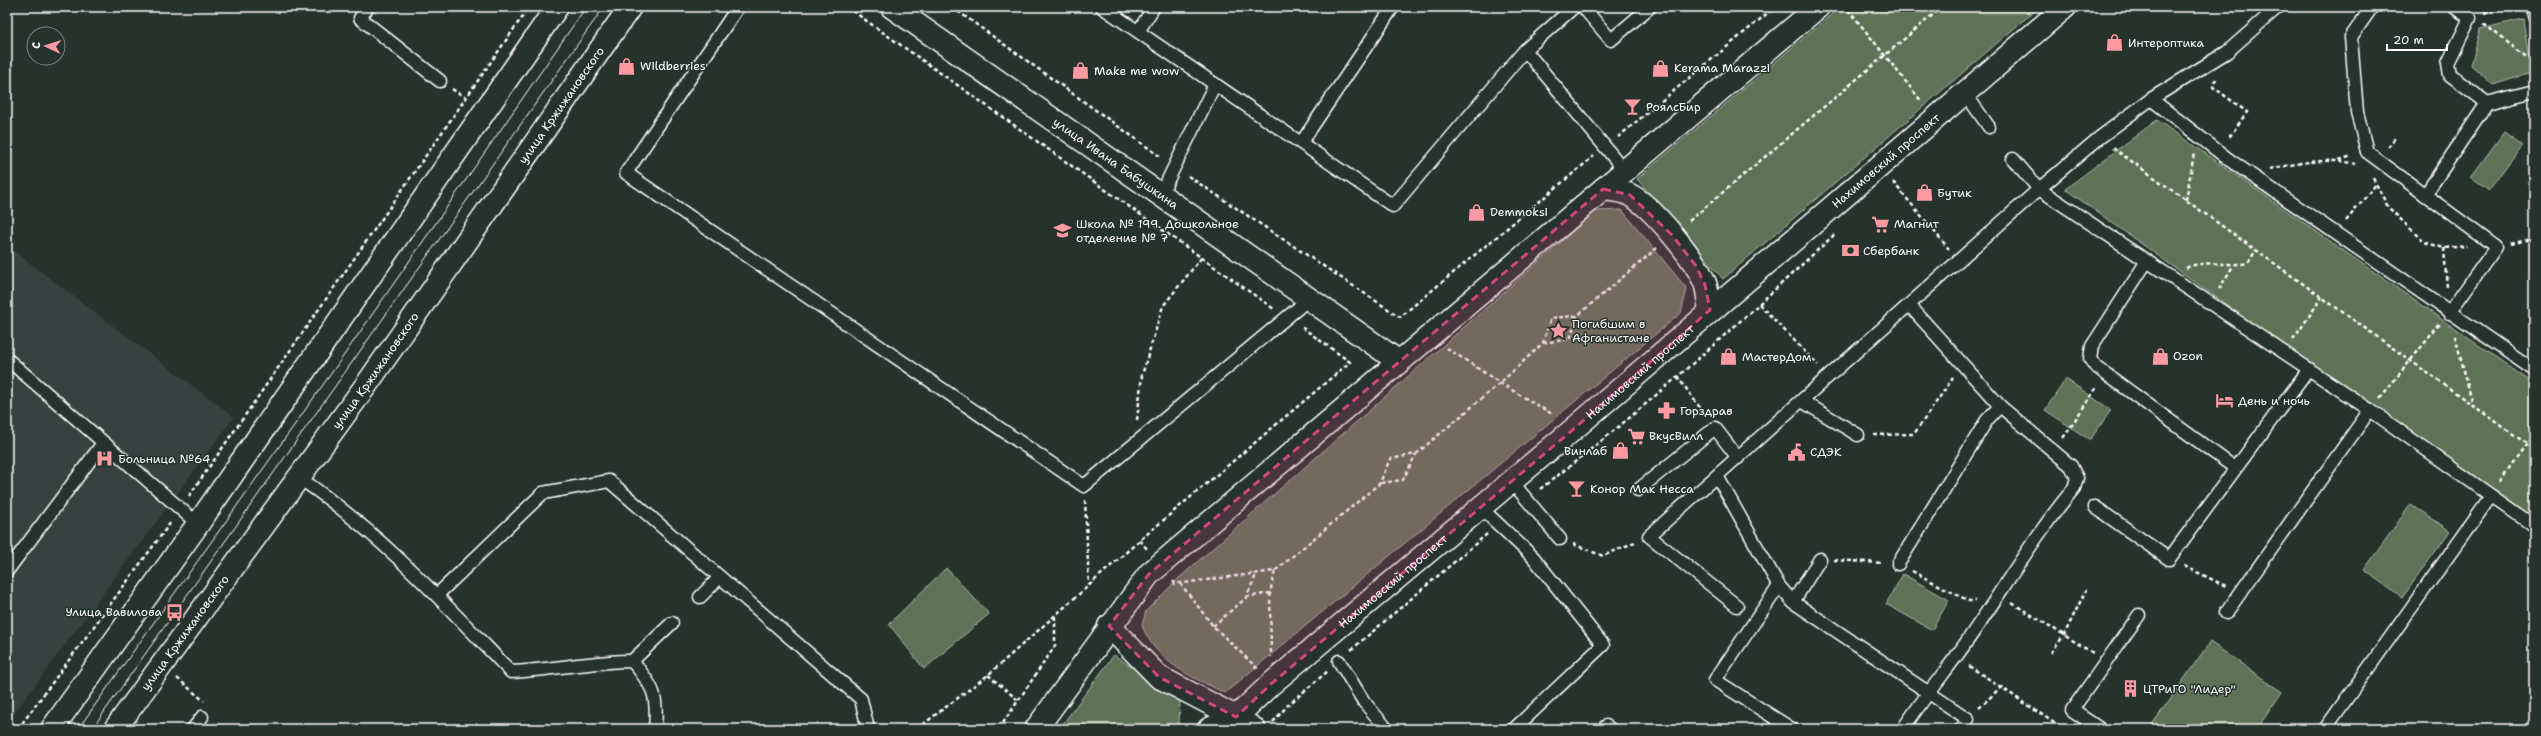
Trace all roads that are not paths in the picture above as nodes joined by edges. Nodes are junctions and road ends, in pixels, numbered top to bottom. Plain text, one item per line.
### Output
1 (368, 7) edge
2 (557, 7) edge
3 (630, 7) edge
4 (738, 7) edge
5 (892, 7) edge
6 (1102, 7) edge
7 (1154, 7) edge
8 (1393, 7) edge
9 (1574, 7) edge
10 (1583, 7) edge
11 (1650, 7) edge
12 (1818, 7) edge
13 (2065, 7) edge
14 (2278, 7) edge
15 (2372, 7) edge
16 (2454, 7) edge
17 (2532, 7) edge
18 (2534, 16) edge
19 (1139, 30) junction
20 (1525, 50) junction
21 (440, 81) dead end
22 (1215, 84) junction
23 (2534, 90) edge
24 (1965, 93) junction
25 (2151, 99) junction
26 (2487, 103) junction
27 (1989, 127) dead end
28 (1301, 143) junction
29 (2013, 158) dead end
30 (1625, 171) junction
31 (1603, 189) junction
32 (2039, 189) junction
33 (1161, 194) junction
34 (2425, 195) junction
35 (2147, 261) junction
36 (1309, 298) junction
37 (1910, 306) junction
38 (1710, 310) junction
39 (2449, 313) junction
40 (7, 359) edge
41 (1398, 361) junction
42 (2309, 369) junction
43 (2534, 370) edge
44 (1802, 401) junction
45 (2000, 406) junction
46 (2370, 410) junction
47 (1858, 435) road end
48 (103, 442) junction
49 (1738, 458) junction
50 (2235, 468) junction
51 (1717, 476) junction
52 (298, 477) junction
53 (1512, 482) junction
54 (1638, 490) dead end
55 (2491, 496) junction
56 (2095, 507) dead end
57 (1481, 508) junction
58 (198, 524) junction
59 (2534, 526) edge
60 (1560, 538) road end
61 (1820, 559) dead end
62 (1898, 564) dead end
63 (7, 571) edge
64 (720, 578) junction
65 (1779, 586) junction
66 (437, 595) junction
67 (700, 597) dead end
68 (1793, 602) junction
69 (1737, 606) dead end
70 (2226, 613) dead end
71 (2139, 615) dead end
72 (672, 623) dead end
73 (1109, 626) junction
74 (632, 661) junction
75 (1339, 661) dead end
76 (1927, 692) junction
77 (202, 717) road end
78 (1245, 723) edge
79 (1964, 724) edge
80 (52, 729) edge
81 (115, 729) edge
82 (193, 729) edge
83 (655, 729) edge
84 (868, 729) edge
85 (1036, 729) edge
86 (1209, 729) edge
87 (1387, 729) edge
88 (1514, 729) edge
89 (1604, 729) edge
90 (1610, 729) edge
91 (1792, 729) edge
92 (1903, 729) edge
93 (2100, 729) edge
94 (2325, 729) edge

1 - 21 lane
2 - 58 street
3 - 52 street, улица Кржижановского
4 - 36 lane
5 - 33 street, улица Ивана Бабушкина
6 - 19 lane
7 - 19 lane
8 - 28 lane
9 - 20 lane
10 - 11 lane
12 - 30 street
13 - 24 street, Нахимовский проспект
14 - 25 lane
15 - 34 lane
16 - 26 lane
17 - 18 lane
19 - 22 lane
20 - 28 lane
20 - 30 lane
22 - 28 lane
22 - 33 lane
23 - 26 lane
24 - 27 lane
24 - 38 street, Нахимовский проспект
25 - 32 lane
25 - 39 lane
26 - 34 lane
29 - 32 lane
30 - 31 street
31 - 38 street
31 - 41 street
32 - 35 lane
32 - 37 lane
33 - 36 street, улица Ивана Бабушкина
34 - 39 lane
35 - 42 lane
35 - 50 lane
36 - 41 street, улица Ивана Бабушкина
37 - 44 lane
37 - 45 lane
38 - 53 street, Нахимовский проспект
39 - 43 lane
40 - 48 lane
41 - 73 street
42 - 46 lane
42 - 50 lane
44 - 47 lane
44 - 49 lane
45 - 62 lane
45 - 76 lane
46 - 55 lane
46 - 70 lane
48 - 58 lane
48 - 63 lane
49 - 51 lane
49 - 54 lane
50 - 56 lane
51 - 65 lane
51 - 69 lane
52 - 66 lane
52 - 81 street, улица Кржижановского
53 - 57 street, Нахимовский проспект
53 - 60 lane
55 - 59 lane
55 - 94 lane
57 - 78 street, Нахимовский проспект
57 - 88 lane
58 - 80 street
61 - 68 lane
64 - 66 lane
64 - 67 lane
64 - 84 lane
65 - 68 lane
65 - 91 lane
66 - 74 lane
68 - 76 lane
71 - 93 lane
72 - 74 lane
73 - 78 street
73 - 85 street
74 - 83 lane
75 - 87 lane
76 - 79 lane
76 - 92 lane
77 - 82 lane
78 - 86 street, Нахимовский проспект
89 - 90 lane

